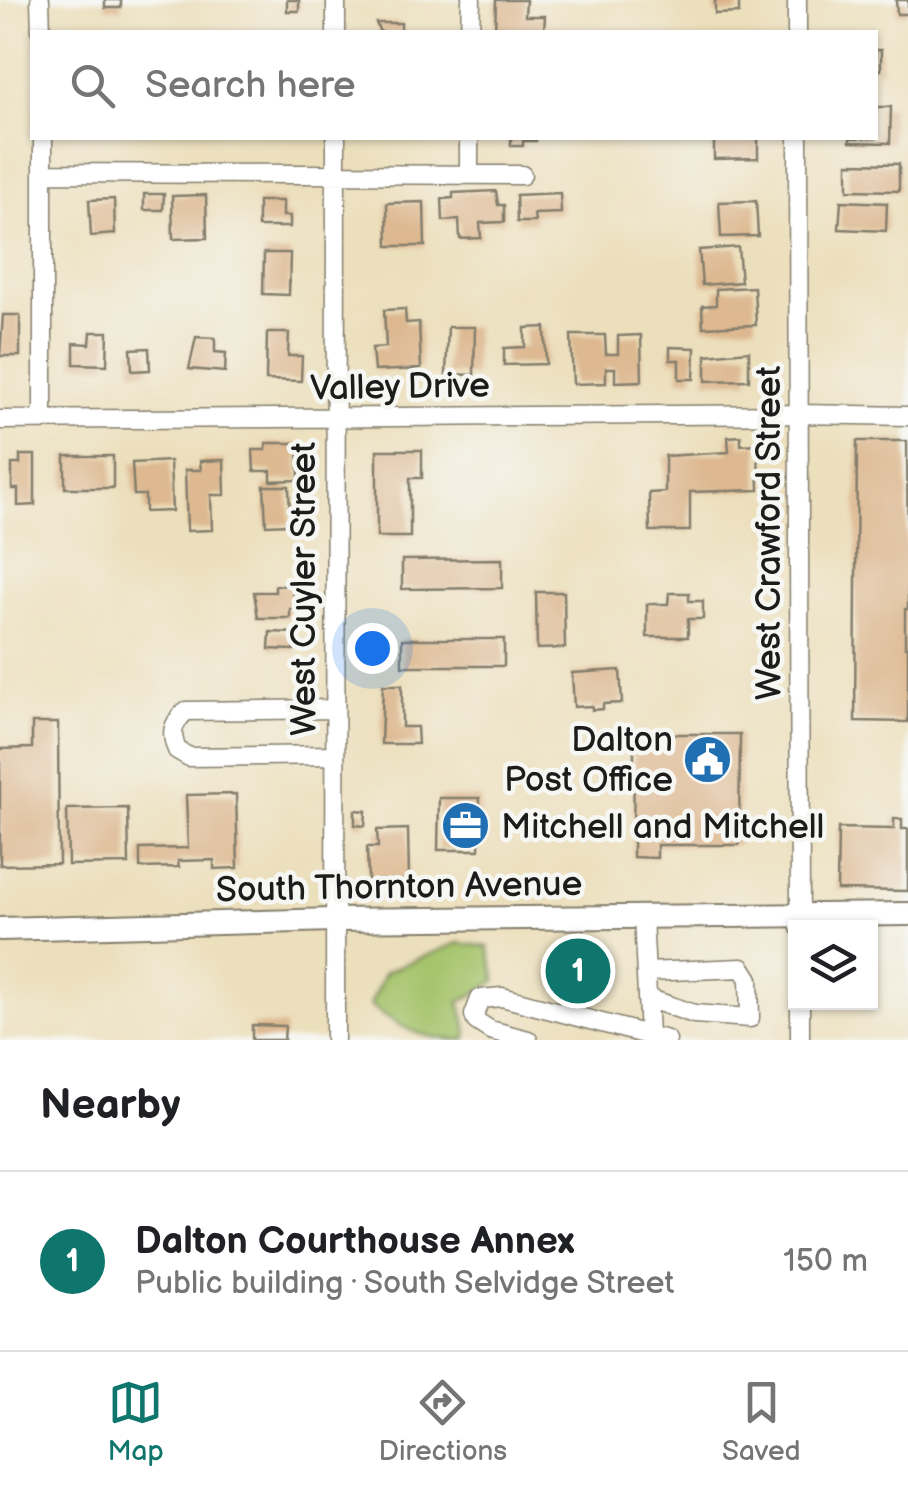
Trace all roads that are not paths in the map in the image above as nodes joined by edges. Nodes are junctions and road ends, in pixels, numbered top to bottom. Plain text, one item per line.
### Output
1 (40, 0) edge
2 (336, 0) edge
3 (470, 0) edge
4 (797, 0) edge
5 (41, 30) edge
6 (336, 30) edge
7 (470, 30) edge
8 (797, 30) edge
9 (43, 140) edge
10 (336, 140) edge
11 (469, 140) edge
12 (798, 140) edge
13 (468, 172) junction
14 (44, 173) junction
15 (336, 173) junction
16 (522, 175) dead end
17 (801, 414) junction
18 (908, 416) edge
19 (42, 419) junction
20 (0, 420) edge
21 (336, 420) junction
22 (335, 709) junction
23 (335, 755) junction
24 (908, 914) edge
25 (643, 916) junction
26 (334, 920) junction
27 (800, 920) edge
28 (815, 920) edge
29 (788, 921) edge
30 (0, 929) edge
31 (646, 972) junction
32 (647, 998) junction
33 (800, 1010) edge
34 (658, 1038) edge
35 (335, 1040) edge
36 (528, 1040) edge
37 (800, 1040) edge

1 - 5 street
2 - 6 street
3 - 7 street
4 - 8 street
9 - 14 street
10 - 15 street, West Cuyler Street
11 - 13 street
12 - 17 street, West Crawford Street
13 - 15 street
13 - 16 street
14 - 15 street
14 - 19 street
15 - 21 street, West Cuyler Street
17 - 18 street, Valley Drive
17 - 21 street, Valley Drive
17 - 27 street, West Crawford Street
19 - 20 street, Valley Drive
19 - 21 street, Valley Drive
21 - 22 street, West Cuyler Street
22 - 23 street, West Cuyler Street
22 - 23 street
23 - 26 street, West Cuyler Street
24 - 28 main road, South Thornton Avenue
25 - 26 main road, South Thornton Avenue
25 - 29 main road, South Thornton Avenue
25 - 31 street
26 - 30 main road, South Thornton Avenue
26 - 35 street, West Cuyler Street
31 - 32 street
31 - 32 street
32 - 34 street
33 - 37 street
34 - 36 street

